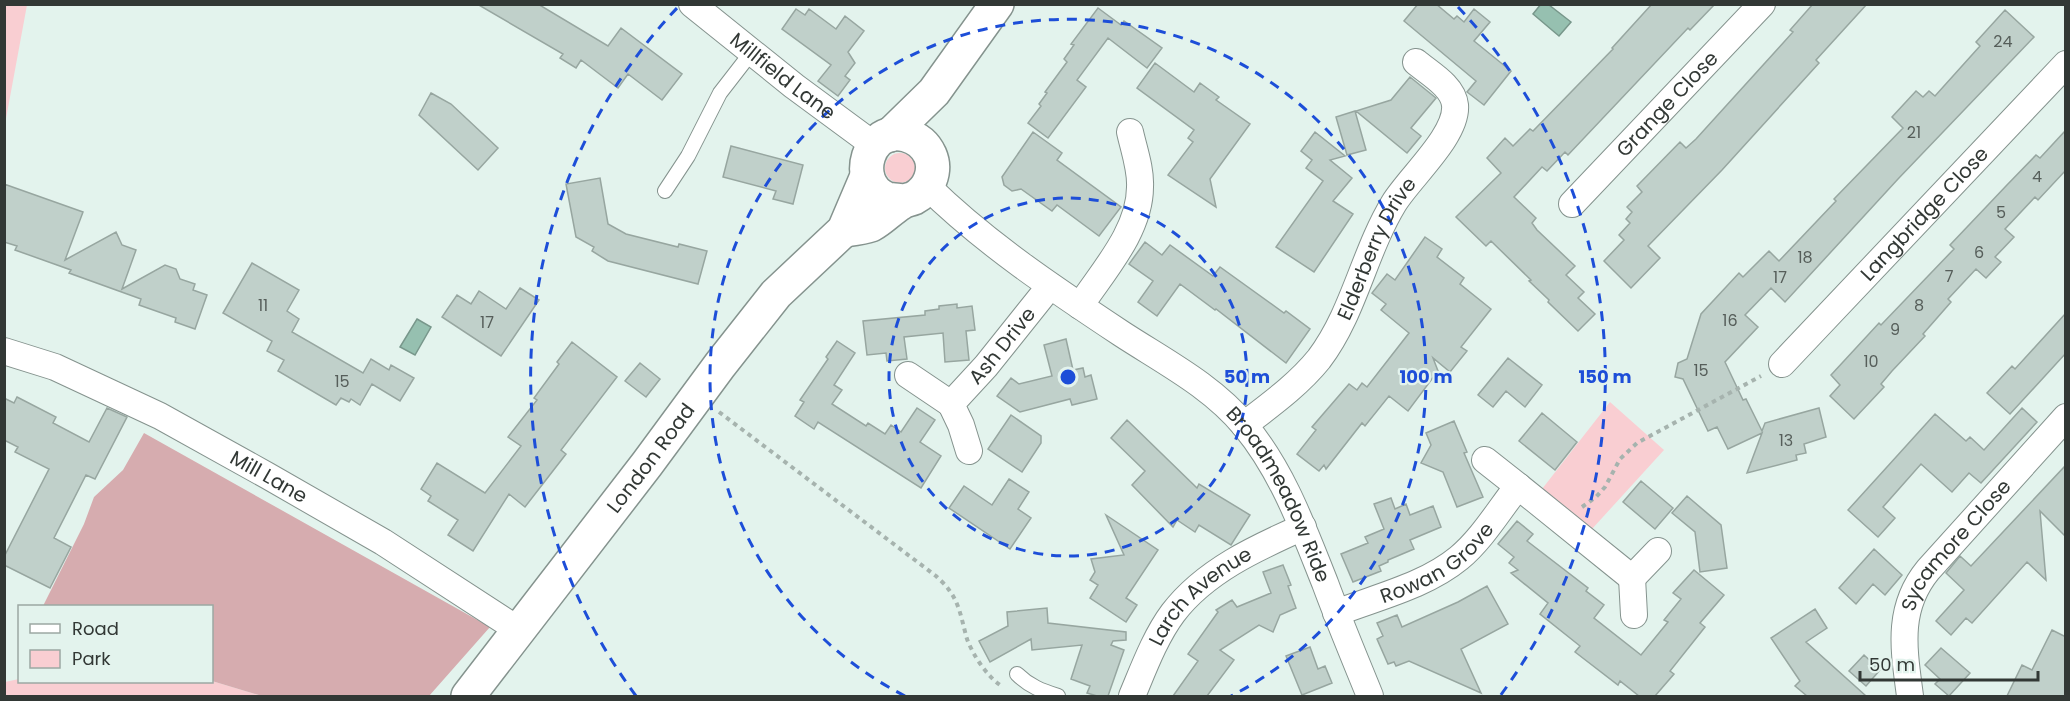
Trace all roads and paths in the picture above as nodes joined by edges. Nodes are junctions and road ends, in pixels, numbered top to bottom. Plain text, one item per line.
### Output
1 (692, 4) edge
2 (997, 4) edge
3 (1762, 4) edge
4 (751, 52) junction
5 (1416, 62) dead end
6 (2066, 64) edge
7 (934, 92) junction
8 (1130, 132) dead end
9 (927, 148) junction
10 (877, 152) junction
11 (665, 191) dead end
12 (915, 193) junction
13 (1572, 204) dead end
14 (844, 230) junction
15 (1050, 286) junction
16 (1080, 306) junction
17 (4, 351) edge
18 (1782, 364) joint
19 (908, 375) dead end
20 (697, 396) junction
21 (951, 404) junction
22 (2066, 417) edge
23 (1244, 425) junction
24 (969, 451) dead end
25 (1485, 460) dead end
26 (1518, 486) junction
27 (1562, 522) junction
28 (1303, 527) junction
29 (1658, 551) dead end
30 (1632, 578) junction
31 (1336, 613) junction
32 (1634, 615) dead end
33 (520, 631) junction
34 (1017, 675) dead end
35 (1002, 686) dead end
36 (468, 696) edge
37 (1058, 696) edge
38 (1132, 696) edge
39 (1370, 696) edge
40 (1910, 696) edge

1 - 4 street, Millfield Lane
2 - 7 main road, London Road
3 - 13 street, Grange Close
4 - 10 street, Millfield Lane
4 - 11 lane
5 - 23 street, Elderberry Drive
6 - 18 street, Langbridge Close
7 - 9 main road
7 - 10 main road, London Road
8 - 16 street
9 - 10 main road
9 - 12 main road
10 - 12 main road
10 - 14 main road, London Road
12 - 14 main road, London Road
12 - 15 street, Broadmeadow Ride
14 - 20 main road, London Road
15 - 16 street, Broadmeadow Ride
15 - 21 street, Ash Drive
16 - 23 street, Broadmeadow Ride
17 - 33 street, Mill Lane
18 - 27 path
19 - 21 street
20 - 33 main road, London Road
20 - 35 path
21 - 24 street
22 - 40 street, Sycamore Close
23 - 28 street, Broadmeadow Ride
25 - 26 street
26 - 27 street
26 - 31 street, Rowan Grove
27 - 30 street
28 - 31 street, Broadmeadow Ride
28 - 38 street, Larch Avenue
29 - 30 street
30 - 32 street
31 - 39 street, Broadmeadow Ride
33 - 36 main road, London Road
34 - 37 lane

